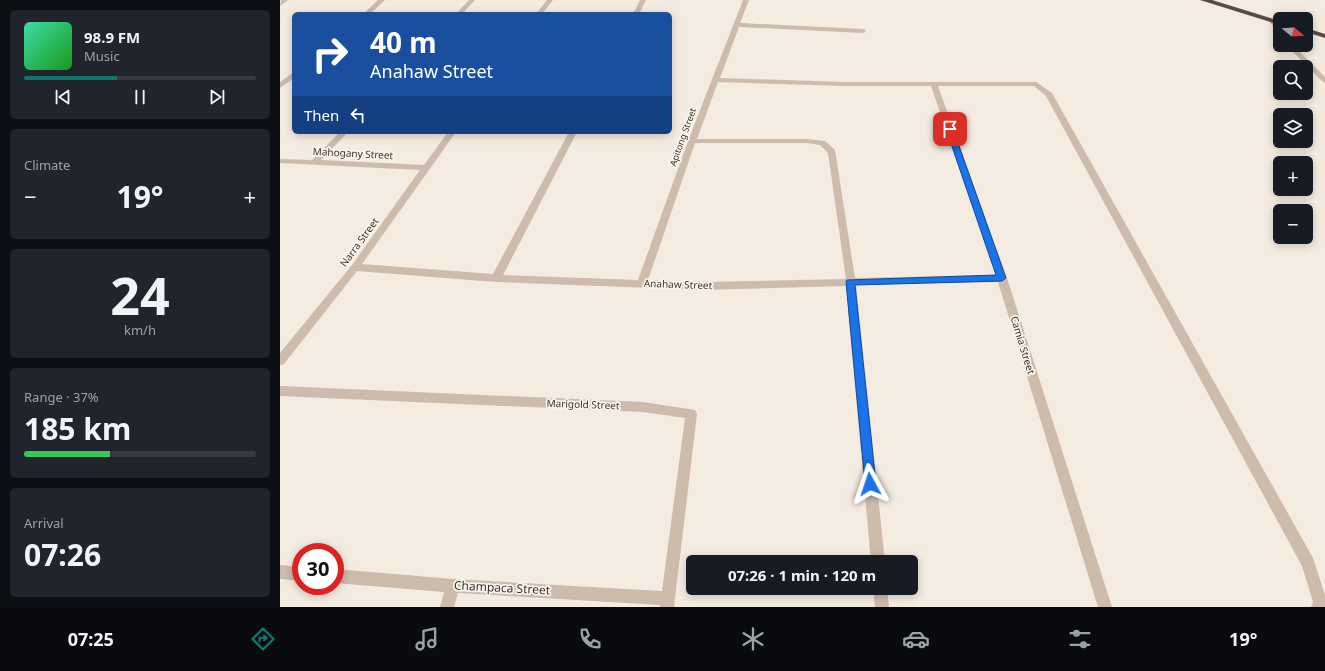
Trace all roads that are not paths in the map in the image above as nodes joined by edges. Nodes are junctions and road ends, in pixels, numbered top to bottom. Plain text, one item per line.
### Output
1 (285, 0) edge
2 (382, 0) edge
3 (472, 0) edge
4 (550, 0) edge
5 (644, 0) edge
6 (746, 0) edge
7 (1204, 0) edge
8 (280, 4) edge
9 (368, 12) edge
10 (461, 12) edge
11 (541, 12) edge
12 (637, 12) edge
13 (1273, 20) edge
14 (737, 24) junction
15 (863, 31) dead end
16 (1313, 32) edge
17 (1325, 36) edge
18 (1296, 52) edge
19 (292, 76) edge
20 (715, 80) junction
21 (1325, 80) edge
22 (934, 84) junction
23 (280, 86) edge
24 (342, 134) edge
25 (450, 134) edge
26 (572, 134) edge
27 (692, 141) junction
28 (280, 161) edge
29 (314, 163) junction
30 (425, 168) junction
31 (355, 267) junction
32 (496, 278) junction
33 (1002, 278) junction
34 (851, 282) junction
35 (642, 283) junction
36 (280, 361) edge
37 (280, 391) edge
38 (877, 555) edge
39 (280, 572) edge
40 (292, 573) edge
41 (344, 577) edge
42 (453, 586) junction
43 (881, 595) edge
44 (668, 602) edge
45 (447, 607) edge
46 (882, 607) edge
47 (1105, 607) edge
48 (1318, 607) edge

1 - 8 street
2 - 9 street
3 - 10 street
4 - 11 street
5 - 12 street
6 - 14 street, Apitong Street
7 - 13 highway
14 - 15 street
14 - 20 street, Apitong Street
16 - 17 highway
18 - 21 street
19 - 23 street
20 - 22 street
20 - 27 street, Apitong Street
22 - 33 street, Camia Street
22 - 48 street
24 - 29 street
25 - 30 street, Narra Street
26 - 32 street
27 - 34 street
27 - 35 street, Apitong Street
28 - 29 street, Mahogany Street
29 - 30 street, Mahogany Street
30 - 31 street, Narra Street
31 - 32 street, Anahaw Street
31 - 36 street, Narra Street
32 - 35 street, Anahaw Street
33 - 34 street, Anahaw Street
33 - 47 street, Camia Street
34 - 35 street, Anahaw Street
34 - 38 street
37 - 44 street, Marigold Street
39 - 40 street
41 - 42 street, Champaca Street
42 - 44 street, Champaca Street
42 - 45 street
43 - 46 street

